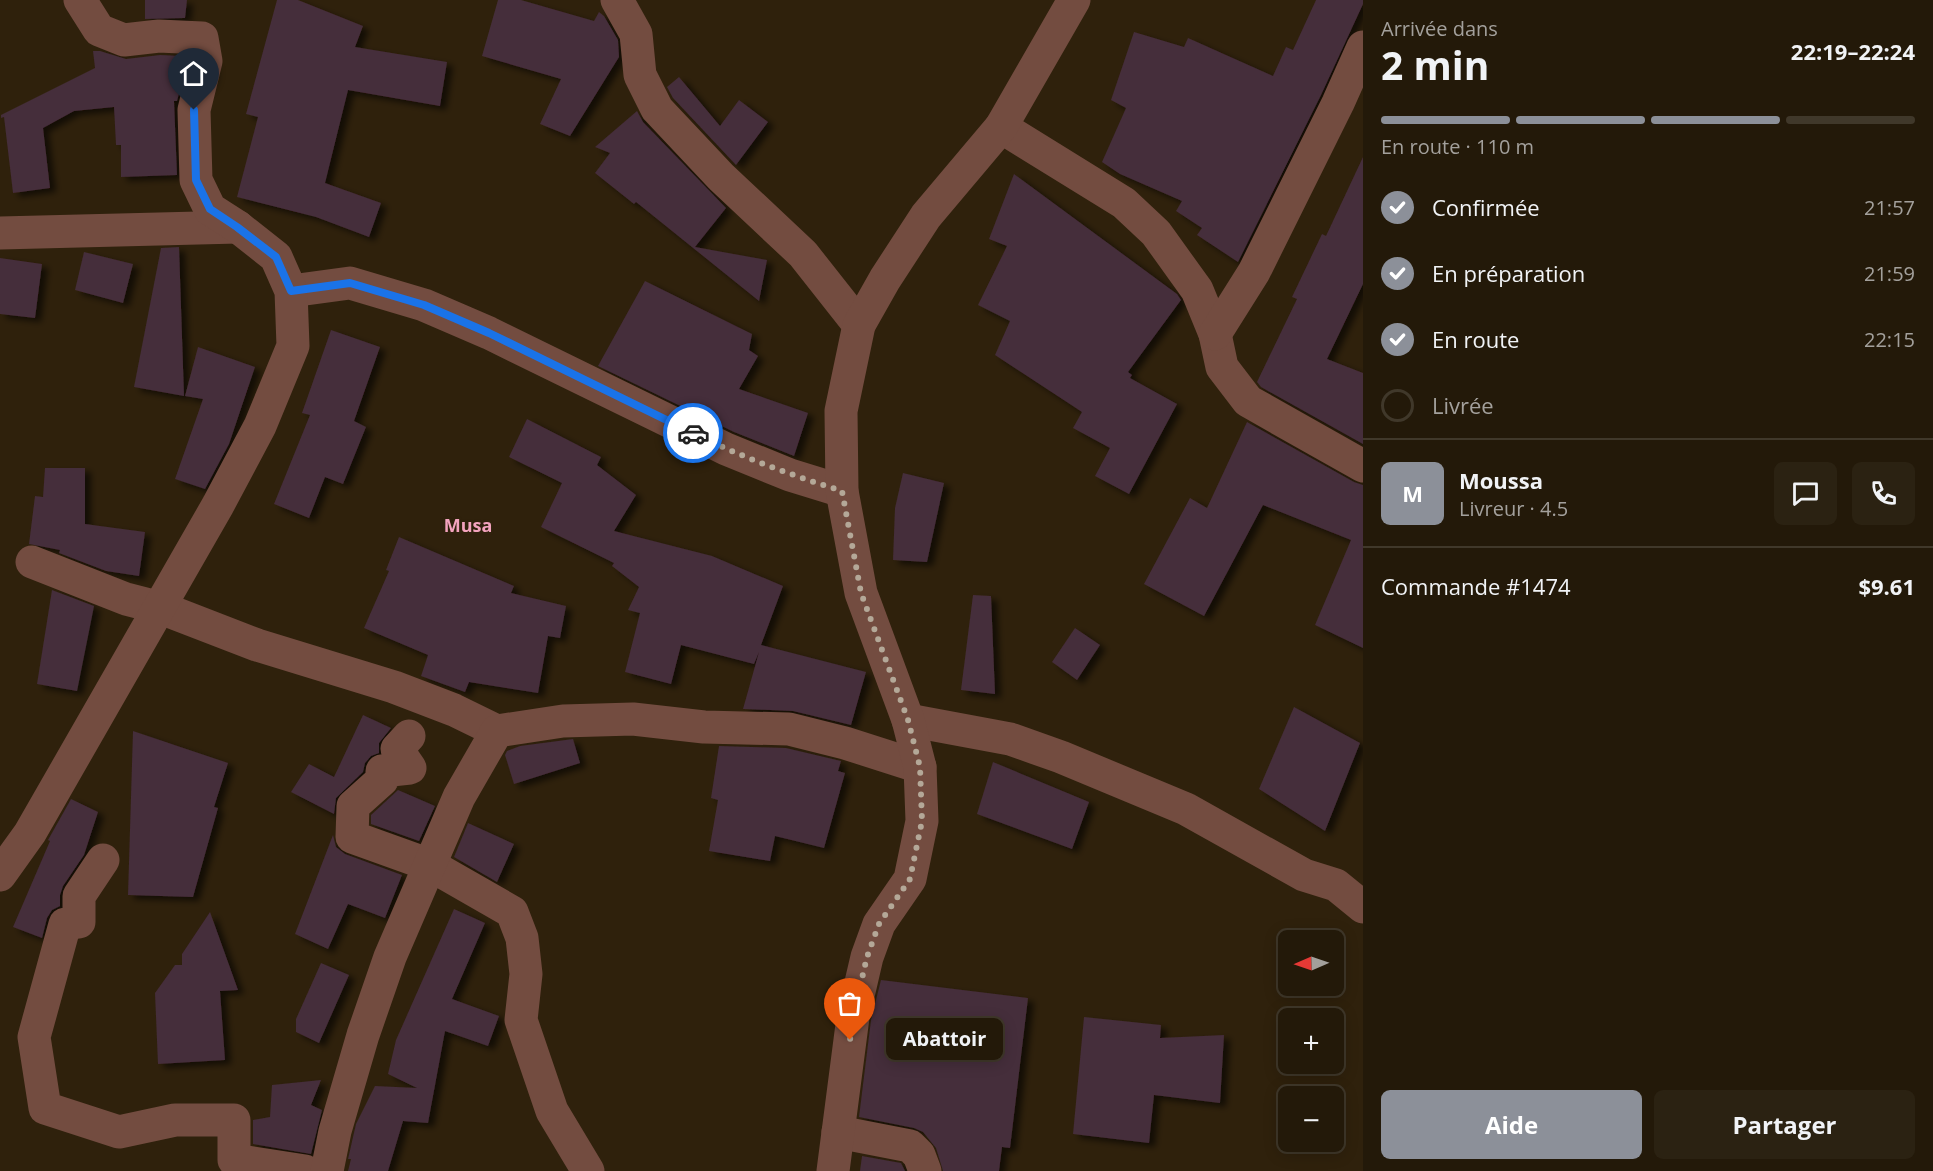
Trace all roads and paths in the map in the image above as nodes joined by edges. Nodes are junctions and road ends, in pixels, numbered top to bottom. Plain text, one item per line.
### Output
1 (80, 0) edge
2 (617, 0) edge
3 (1074, 0) edge
4 (1363, 46) edge
5 (1001, 127) junction
6 (237, 227) junction
7 (0, 233) edge
8 (291, 291) junction
9 (859, 325) junction
10 (1215, 334) junction
11 (1363, 466) edge
12 (842, 491) junction
13 (32, 562) dead end
14 (161, 608) junction
15 (908, 720) junction
16 (497, 731) junction
17 (409, 736) dead end
18 (920, 767) junction
19 (103, 860) dead end
20 (430, 865) junction
21 (0, 875) edge
22 (1363, 907) edge
23 (838, 1132) junction
24 (305, 1171) edge
25 (327, 1171) edge
26 (588, 1171) edge
27 (833, 1171) edge
28 (925, 1171) edge

1 - 6 street
2 - 9 street
3 - 5 street
4 - 10 street
5 - 9 street
5 - 10 street
6 - 7 street
6 - 8 street
8 - 12 street
8 - 14 street
9 - 12 street
10 - 11 street
12 - 15 street
13 - 14 street
14 - 16 street
14 - 21 street
15 - 18 street
15 - 22 street
16 - 18 street
16 - 20 street
17 - 20 street
18 - 23 street
19 - 24 street
20 - 25 street
20 - 26 street
23 - 27 street
23 - 28 street

